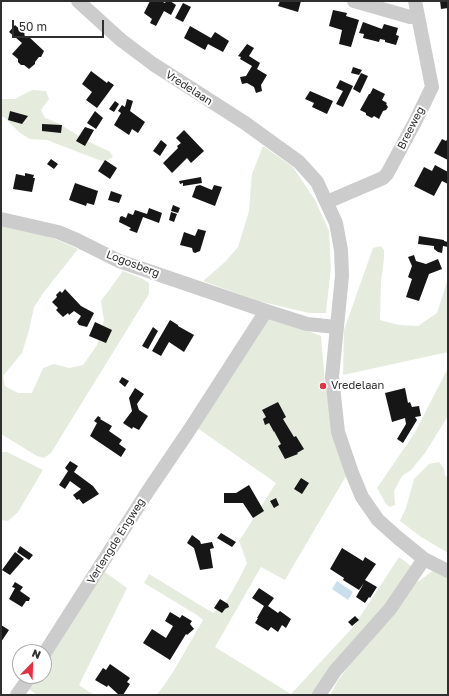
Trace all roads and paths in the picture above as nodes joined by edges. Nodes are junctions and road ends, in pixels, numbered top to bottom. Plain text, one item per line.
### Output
1 (78, 1) edge
2 (354, 1) edge
3 (415, 1) edge
4 (418, 16) junction
5 (327, 202) junction
6 (1, 219) edge
7 (266, 311) junction
8 (336, 326) junction
9 (424, 559) junction
10 (448, 571) edge
11 (50, 644) edge
12 (25, 684) edge
13 (17, 695) edge
14 (319, 695) edge

1 - 5 street, Vredelaan
2 - 4 street
3 - 4 street, Breeweg
4 - 5 street, Breeweg
5 - 8 street, Vredelaan
6 - 7 street, Logosberg
7 - 8 street, Logosberg
7 - 11 street, Verlengde Engweg
8 - 9 street, Vredelaan
9 - 10 street, Vredelaan
9 - 14 street
12 - 13 street

